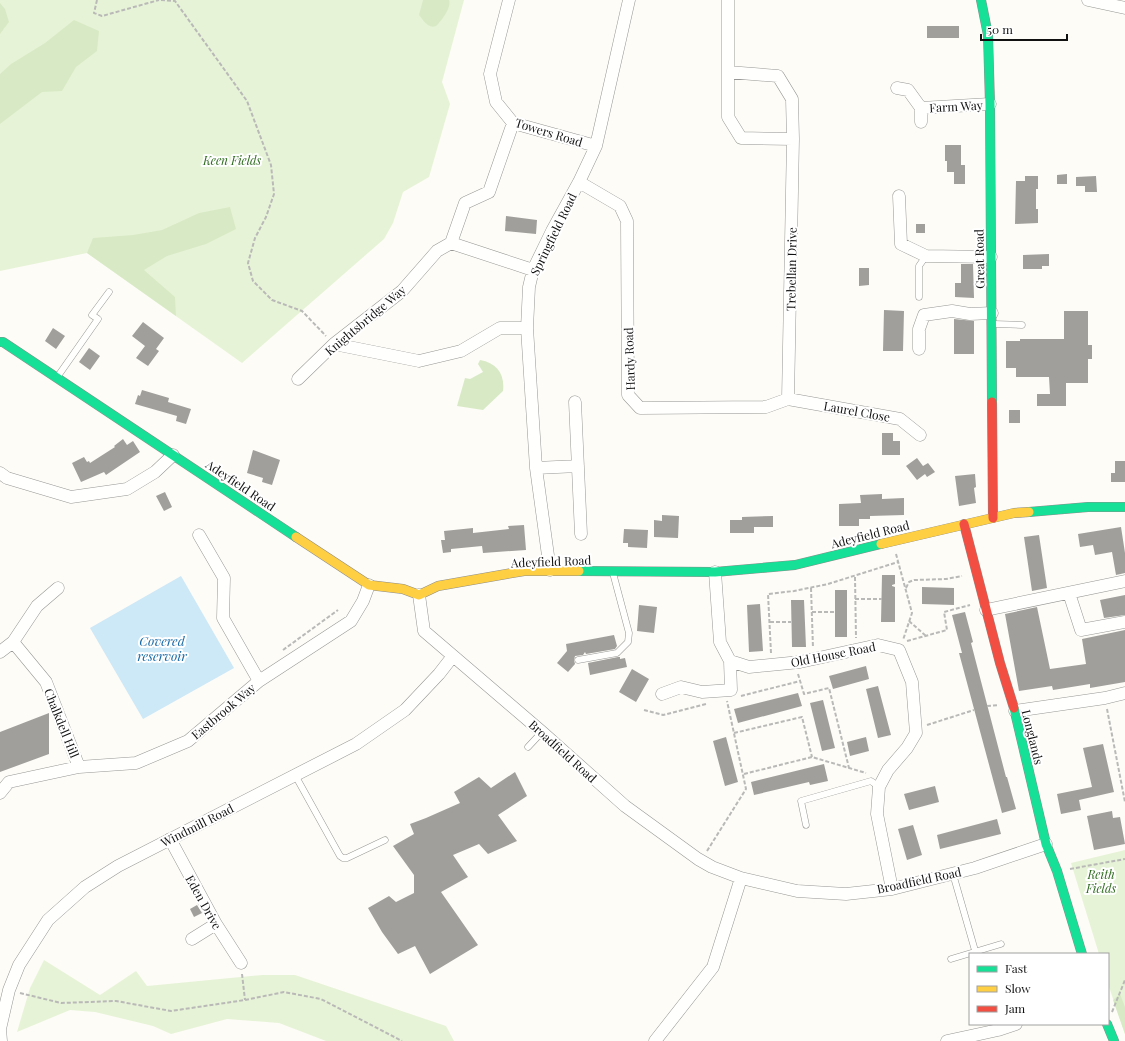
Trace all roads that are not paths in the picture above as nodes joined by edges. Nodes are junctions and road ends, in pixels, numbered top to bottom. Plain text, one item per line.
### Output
1 (509, 0) edge
2 (629, 0) edge
3 (728, 0) edge
4 (981, 0) edge
5 (1088, 0) edge
6 (1125, 8) edge
7 (728, 72) junction
8 (897, 88) dead end
9 (990, 104) junction
10 (921, 108) junction
11 (921, 122) dead end
12 (513, 123) junction
13 (793, 139) junction
14 (596, 146) junction
15 (579, 182) junction
16 (899, 196) dead end
17 (451, 243) junction
18 (926, 256) junction
19 (991, 256) junction
20 (533, 270) junction
21 (109, 292) dead end
22 (919, 297) dead end
23 (992, 319) junction
24 (1022, 325) dead end
25 (527, 328) junction
26 (0, 342) edge
27 (334, 344) junction
28 (919, 349) dead end
29 (57, 378) junction
30 (298, 379) dead end
31 (788, 400) junction
32 (575, 402) dead end
33 (920, 435) dead end
34 (173, 455) junction
35 (578, 466) junction
36 (536, 468) junction
37 (2, 476) edge
38 (1125, 507) edge
39 (992, 518) junction
40 (964, 524) junction
41 (581, 534) dead end
42 (199, 536) dead end
43 (550, 570) junction
44 (612, 571) junction
45 (715, 572) junction
46 (1125, 581) edge
47 (369, 585) junction
48 (58, 588) dead end
49 (1068, 593) junction
50 (419, 595) junction
51 (985, 606) junction
52 (1125, 622) edge
53 (12, 642) junction
54 (0, 652) edge
55 (453, 656) junction
56 (578, 660) dead end
57 (730, 661) junction
58 (259, 681) junction
59 (1125, 693) edge
60 (662, 694) dead end
61 (1014, 711) junction
62 (542, 732) junction
63 (528, 747) dead end
64 (79, 767) junction
65 (295, 775) junction
66 (882, 783) junction
67 (0, 793) edge
68 (806, 825) dead end
69 (170, 839) junction
70 (385, 840) dead end
71 (1046, 844) junction
72 (953, 874) junction
73 (741, 878) junction
74 (892, 889) junction
75 (216, 924) junction
76 (192, 939) dead end
77 (1001, 944) dead end
78 (976, 953) edge
79 (1082, 953) edge
80 (969, 955) edge
81 (951, 959) dead end
82 (241, 963) road end
83 (1109, 1020) edge
84 (1010, 1025) edge
85 (998, 1027) edge
86 (0, 1028) edge
87 (1, 1041) edge
88 (655, 1041) edge
89 (947, 1041) edge
90 (1114, 1041) edge

1 - 12 street, Towers Road
2 - 14 street, Springfield Road
3 - 7 street
4 - 9 street, Great Road
5 - 6 street
7 - 13 street, Trebellan Drive
7 - 13 street
8 - 10 street, Farm Way
9 - 10 street, Farm Way
9 - 19 street, Great Road
10 - 11 street, Farm Way
12 - 14 street, Towers Road
12 - 17 street
13 - 31 street, Trebellan Drive
14 - 15 street, Springfield Road
15 - 20 street, Springfield Road
15 - 31 street, Hardy Road
16 - 18 street
17 - 20 street
17 - 27 street, Knightsbridge Way
18 - 19 street
18 - 22 lane
19 - 23 street, Great Road
20 - 25 street, Springfield Road
21 - 29 lane
23 - 24 lane
23 - 28 street
23 - 39 street, Great Road
25 - 27 street
25 - 36 street, Springfield Road
26 - 29 street, Adeyfield Road
27 - 30 street, Knightsbridge Way
29 - 34 street, Adeyfield Road
31 - 33 street, Laurel Close
32 - 35 street
34 - 37 street
34 - 47 street, Adeyfield Road
35 - 36 street
35 - 41 street
36 - 43 street, Springfield Road
38 - 39 street, Adeyfield Road
39 - 40 street, Adeyfield Road
40 - 45 street, Adeyfield Road
40 - 51 street, Longlands
42 - 58 street
43 - 44 street, Adeyfield Road
43 - 50 street, Adeyfield Road
44 - 45 street, Adeyfield Road
44 - 56 lane
45 - 57 street
46 - 49 street
47 - 50 street, Adeyfield Road
47 - 58 street, Eastbrook Way
48 - 53 street
49 - 51 street
49 - 52 street
50 - 55 street, Broadfield Road
51 - 61 street, Longlands
53 - 54 street
53 - 64 street, Chalkdell Hill
55 - 62 street, Broadfield Road
55 - 65 street, Windmill Road
57 - 60 street
57 - 66 street, Old House Road
58 - 64 street, Eastbrook Way
59 - 61 street
61 - 71 street, Longlands
62 - 63 lane
62 - 73 street, Broadfield Road
64 - 67 street, Eastbrook Way
65 - 69 street, Windmill Road
65 - 70 lane
66 - 68 lane
66 - 74 street
69 - 75 street, Eden Drive
69 - 86 street, Windmill Road
71 - 72 street, Broadfield Road
71 - 79 street, Longlands
72 - 74 street, Broadfield Road
72 - 78 lane
73 - 74 street, Broadfield Road
73 - 88 street
75 - 76 street
75 - 82 street, Eden Drive
77 - 78 lane
80 - 81 lane
83 - 90 street
84 - 85 street
85 - 89 street
86 - 87 street, Windmill Road

